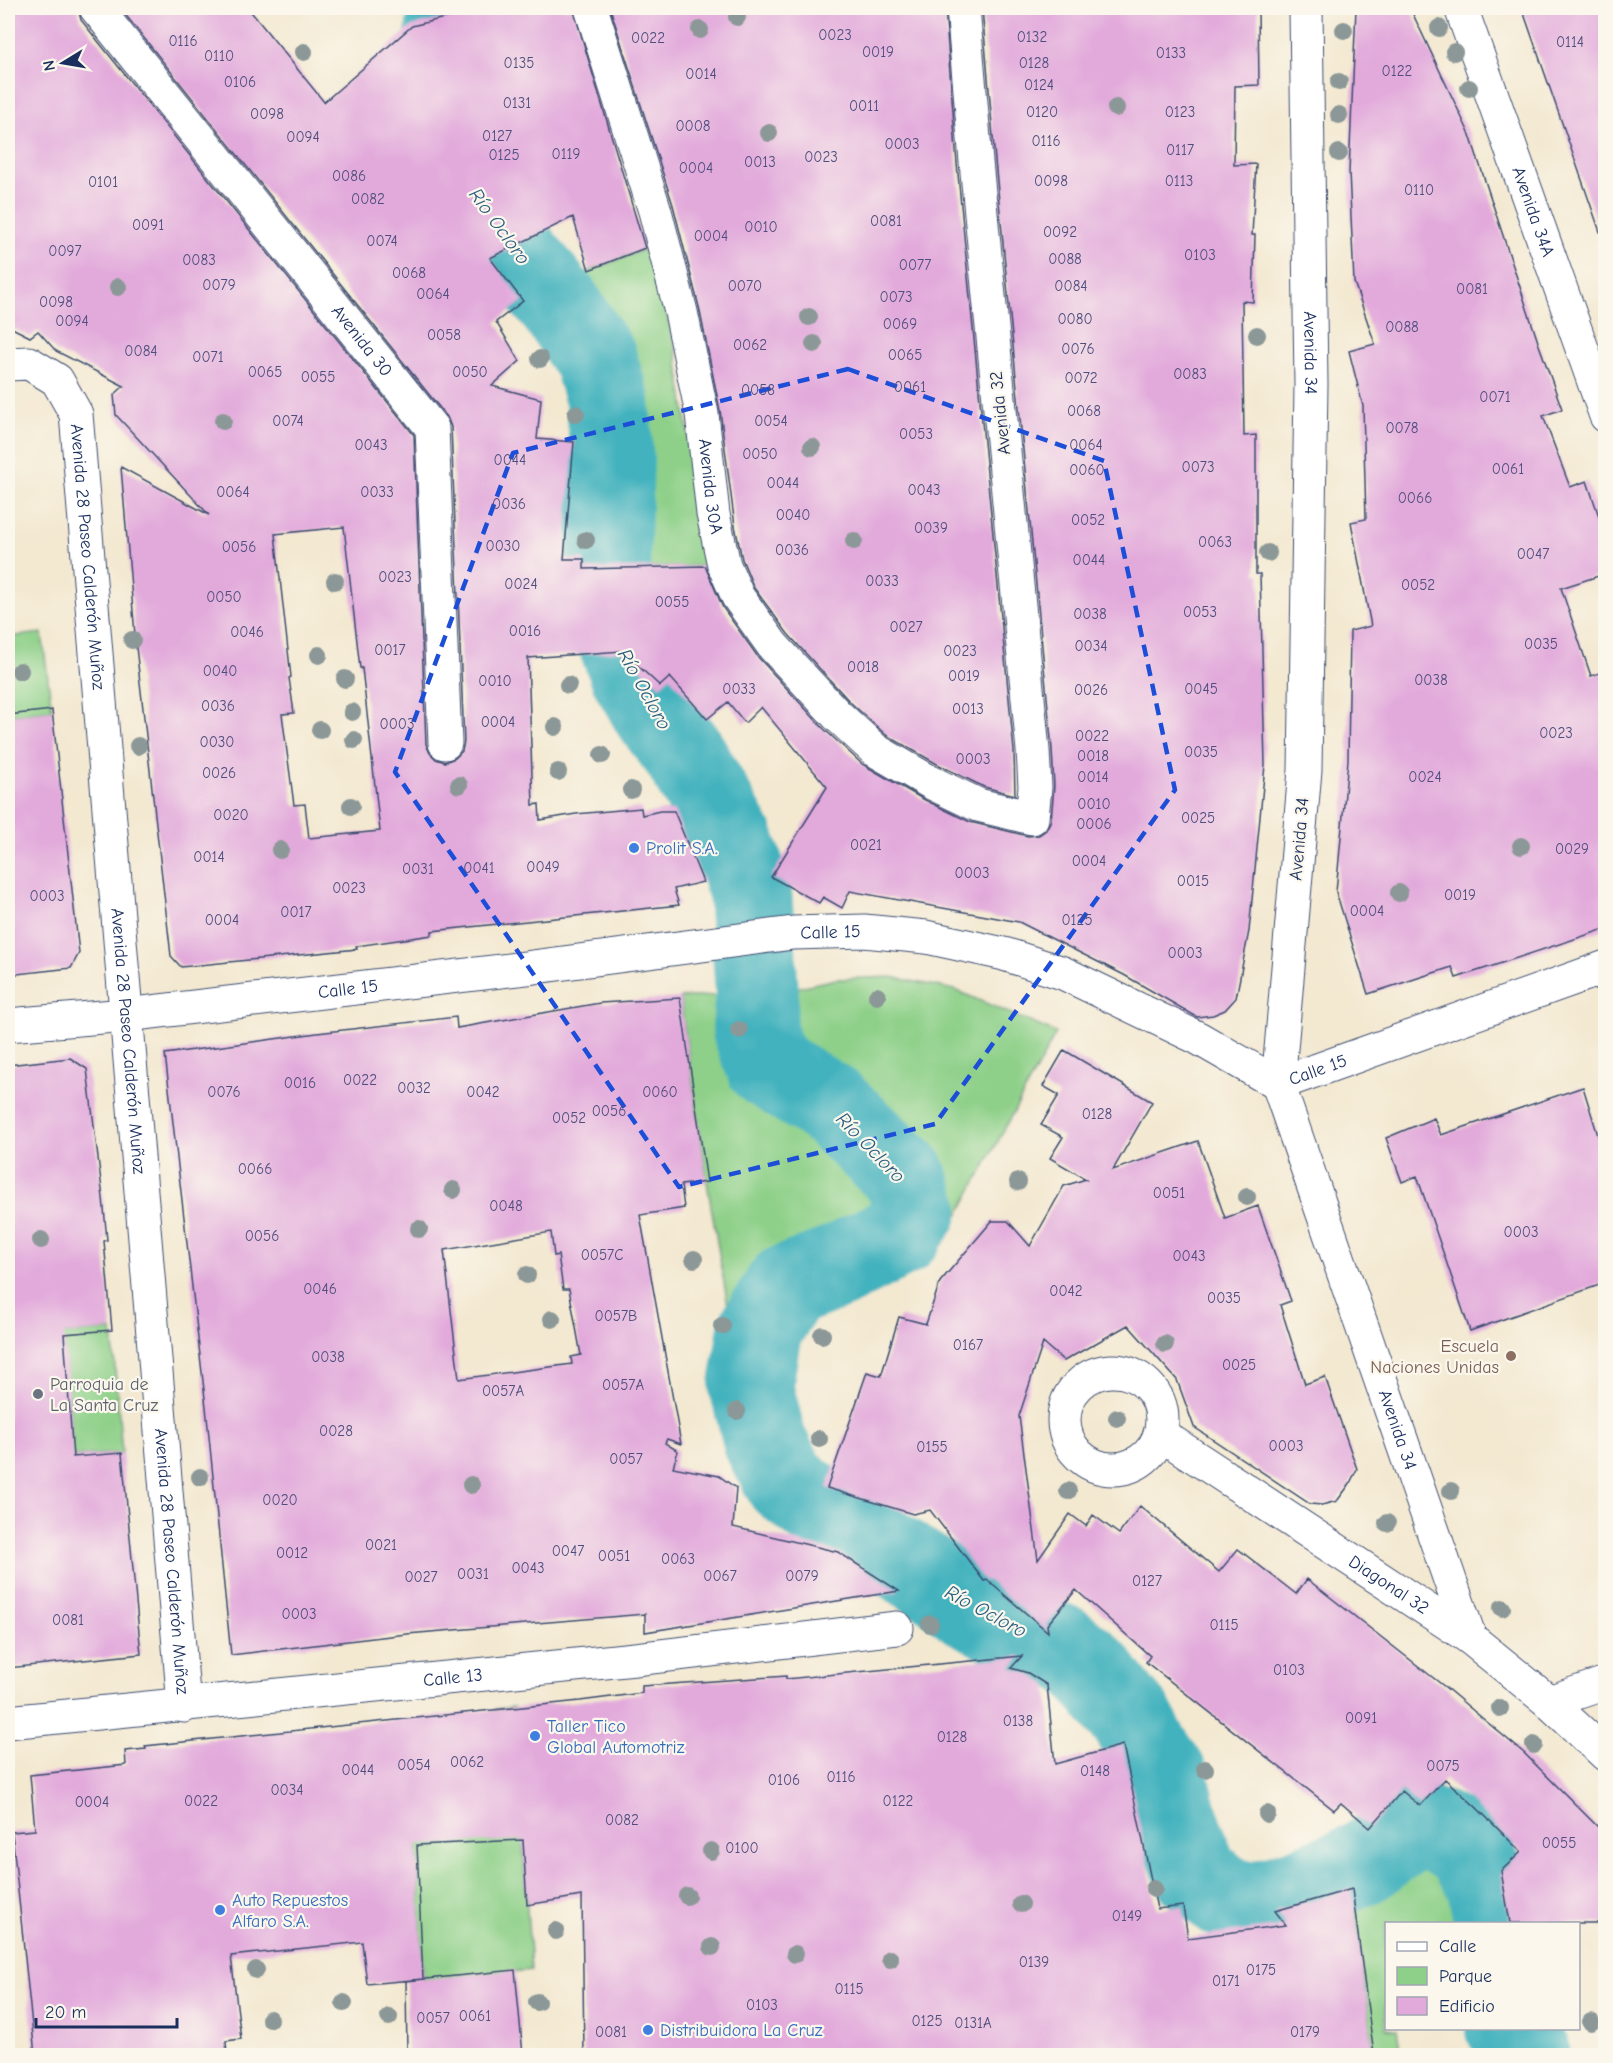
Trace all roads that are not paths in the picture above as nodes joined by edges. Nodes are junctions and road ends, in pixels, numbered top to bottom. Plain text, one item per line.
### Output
1 (96, 8) edge
2 (591, 8) edge
3 (963, 8) edge
4 (1306, 8) edge
5 (1461, 8) edge
6 (8, 364) edge
7 (1605, 416) edge
8 (445, 743) dead end
9 (1032, 818) joint
10 (1605, 967) edge
11 (126, 1015) junction
12 (8, 1025) edge
13 (1278, 1084) junction
14 (1160, 1434) dead end
15 (897, 1628) dead end
16 (1470, 1638) junction
17 (1605, 1683) edge
18 (1549, 1702) junction
19 (183, 1706) junction
20 (8, 1722) edge
21 (1605, 1755) edge

1 - 8 street, Avenida 30
2 - 9 street, Avenida 30A
3 - 9 street, Avenida 32
4 - 13 street, Avenida 34
5 - 7 street, Avenida 34A
6 - 11 street, Avenida 28 Paseo Calderón Muñoz
10 - 13 street, Calle 15
11 - 12 street, Calle 15
11 - 13 street, Calle 15
11 - 19 street, Avenida 28 Paseo Calderón Muñoz
13 - 16 street, Avenida 34
14 - 16 street, Diagonal 32
15 - 19 street, Calle 13
16 - 18 street, Diagonal 32
17 - 18 street
18 - 21 street, Diagonal 32
19 - 20 street, Calle 13

